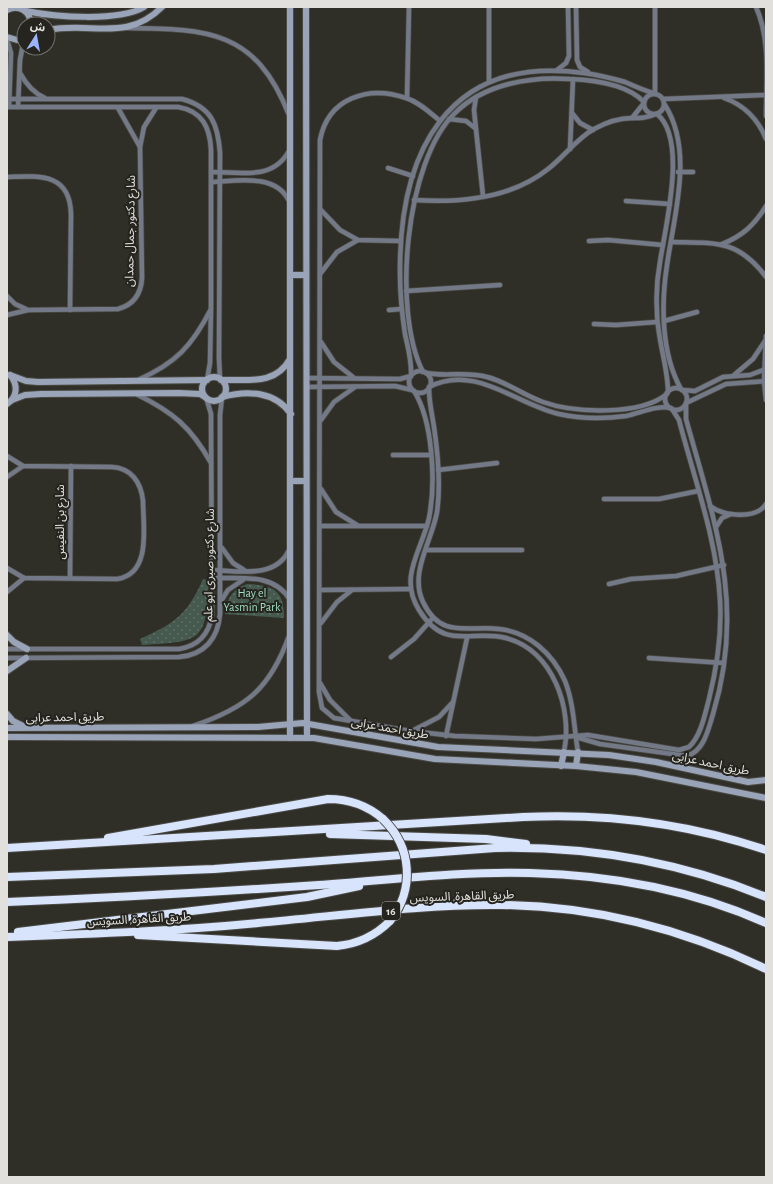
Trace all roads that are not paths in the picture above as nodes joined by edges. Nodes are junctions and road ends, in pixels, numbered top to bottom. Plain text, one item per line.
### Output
1 (144, 7) edge
2 (162, 7) edge
3 (290, 7) edge
4 (306, 7) edge
5 (409, 7) edge
6 (489, 7) edge
7 (568, 7) edge
8 (576, 7) edge
9 (655, 7) edge
10 (756, 7) edge
11 (7, 10) edge
12 (25, 10) edge
13 (569, 15) junction
14 (576, 16) junction
15 (124, 28) junction
16 (56, 30) edge
17 (7, 38) edge
18 (20, 56) edge
19 (568, 60) junction
20 (577, 60) junction
21 (552, 71) junction
22 (10, 72) junction
23 (19, 72) junction
24 (528, 72) junction
25 (594, 74) junction
26 (7, 79) edge
27 (573, 79) junction
28 (529, 80) junction
29 (489, 82) junction
30 (654, 93) junction
31 (766, 95) edge
32 (476, 97) junction
33 (720, 97) junction
34 (407, 98) junction
35 (8, 99) edge
36 (18, 99) junction
37 (48, 99) junction
38 (174, 99) junction
39 (663, 99) junction
40 (644, 103) junction
41 (665, 105) junction
42 (174, 107) junction
43 (8, 108) edge
44 (18, 108) junction
45 (118, 108) junction
46 (156, 108) junction
47 (571, 111) junction
48 (656, 114) junction
49 (766, 116) edge
50 (632, 118) junction
51 (449, 119) junction
52 (290, 120) junction
53 (439, 120) junction
54 (475, 128) junction
55 (593, 130) junction
56 (766, 139) edge
57 (424, 145) junction
58 (140, 147) junction
59 (290, 147) junction
60 (430, 148) junction
61 (570, 149) junction
62 (388, 168) dead end
63 (672, 171) junction
64 (211, 172) junction
65 (220, 172) junction
66 (680, 172) junction
67 (693, 172) dead end
68 (413, 176) junction
69 (7, 177) edge
70 (211, 182) junction
71 (220, 182) junction
72 (483, 196) junction
73 (414, 200) junction
74 (626, 201) dead end
75 (291, 204) junction
76 (670, 204) junction
77 (766, 206) edge
78 (320, 209) junction
79 (358, 240) junction
80 (401, 240) junction
81 (589, 241) dead end
82 (671, 242) junction
83 (722, 244) junction
84 (663, 245) junction
85 (320, 274) junction
86 (291, 275) junction
87 (306, 275) junction
88 (766, 277) edge
89 (500, 285) dead end
90 (400, 291) junction
91 (407, 291) junction
92 (7, 296) edge
93 (211, 308) junction
94 (402, 309) junction
95 (28, 310) junction
96 (70, 310) junction
97 (389, 310) dead end
98 (697, 312) dead end
99 (7, 315) edge
100 (594, 324) dead end
101 (657, 324) junction
102 (665, 324) junction
103 (766, 337) edge
104 (320, 340) junction
105 (291, 358) junction
106 (765, 369) edge
107 (425, 372) junction
108 (8, 373) edge
109 (733, 375) junction
110 (411, 376) junction
111 (306, 378) junction
112 (320, 378) junction
113 (355, 378) junction
114 (221, 379) junction
115 (207, 380) junction
116 (135, 381) junction
117 (765, 381) edge
118 (356, 386) junction
119 (306, 387) junction
120 (320, 387) junction
121 (429, 388) junction
122 (515, 388) junction
123 (413, 390) junction
124 (681, 390) junction
125 (135, 393) junction
126 (667, 393) junction
127 (512, 395) junction
128 (206, 397) junction
129 (222, 398) junction
130 (766, 400) edge
131 (9, 402) edge
132 (686, 403) junction
133 (551, 404) junction
134 (672, 409) junction
135 (593, 411) junction
136 (548, 412) junction
137 (291, 415) junction
138 (592, 418) junction
139 (320, 421) junction
140 (430, 454) junction
141 (393, 455) dead end
142 (7, 456) edge
143 (438, 463) junction
144 (497, 463) dead end
145 (211, 464) junction
146 (431, 464) junction
147 (24, 466) junction
148 (71, 466) junction
149 (438, 470) junction
150 (7, 477) edge
151 (291, 480) junction
152 (306, 481) junction
153 (320, 488) junction
154 (698, 491) junction
155 (604, 499) dead end
156 (766, 504) edge
157 (710, 506) junction
158 (733, 514) junction
159 (320, 526) junction
160 (359, 526) junction
161 (427, 526) junction
162 (716, 527) junction
163 (291, 544) junction
164 (220, 545) junction
165 (427, 550) junction
166 (522, 550) dead end
167 (724, 566) junction
168 (717, 567) junction
169 (7, 568) edge
170 (212, 570) junction
171 (221, 570) junction
172 (246, 571) junction
173 (24, 578) junction
174 (70, 578) junction
175 (212, 578) junction
176 (221, 578) junction
177 (246, 579) junction
178 (609, 584) dead end
179 (320, 590) junction
180 (352, 590) junction
181 (411, 590) junction
182 (7, 592) edge
183 (291, 601) junction
184 (221, 602) junction
185 (433, 617) junction
186 (429, 622) junction
187 (320, 624) junction
188 (291, 630) junction
189 (7, 635) edge
190 (467, 638) junction
191 (536, 644) junction
192 (7, 649) edge
193 (27, 649) junction
194 (114, 649) junction
195 (531, 651) junction
196 (114, 657) junction
197 (391, 657) dead end
198 (7, 658) edge
199 (26, 658) junction
200 (649, 658) dead end
201 (716, 662) junction
202 (724, 662) junction
203 (7, 671) edge
204 (320, 682) junction
205 (454, 702) junction
206 (7, 714) edge
207 (352, 722) junction
208 (290, 724) junction
209 (307, 724) junction
210 (84, 727) junction
211 (190, 727) junction
212 (7, 728) edge
213 (29, 728) junction
214 (410, 731) junction
215 (699, 731) junction
216 (706, 733) junction
217 (84, 736) junction
218 (446, 736) junction
219 (565, 736) junction
220 (574, 736) junction
221 (7, 737) edge
222 (290, 738) junction
223 (307, 738) junction
224 (425, 746) junction
225 (670, 748) junction
226 (686, 749) junction
227 (564, 752) junction
228 (578, 752) junction
229 (669, 754) junction
230 (691, 755) junction
231 (424, 758) junction
232 (561, 766) junction
233 (576, 766) junction
234 (766, 780) edge
235 (748, 782) junction
236 (745, 793) junction
237 (766, 798) edge
238 (284, 832) junction
239 (82, 844) junction
240 (7, 848) edge
241 (540, 848) junction
242 (766, 850) edge
243 (7, 877) edge
244 (376, 881) junction
245 (766, 897) edge
246 (7, 902) edge
247 (766, 923) edge
248 (118, 933) junction
249 (7, 936) edge
250 (766, 969) edge

1 - 12 street
2 - 15 street
3 - 52 street
4 - 87 street
5 - 34 street
6 - 29 street
7 - 13 street
8 - 14 street
9 - 30 street
10 - 31 street
11 - 12 street
13 - 14 street
13 - 19 street
14 - 20 street
15 - 16 street
15 - 52 street
17 - 22 street
18 - 23 street
19 - 20 street
19 - 21 street
20 - 25 street
21 - 24 street
21 - 25 street
22 - 26 street
22 - 35 street
23 - 36 street
23 - 37 street
24 - 28 street
24 - 29 street
25 - 30 street
27 - 28 street
27 - 40 street
27 - 47 street
28 - 32 street
29 - 53 street
30 - 39 street
30 - 40 street
31 - 33 street
31 - 49 street
32 - 51 street
32 - 54 street
33 - 39 street
33 - 56 street
34 - 53 street
34 - 78 street
35 - 36 street
35 - 43 street
36 - 37 street
36 - 44 street
37 - 38 street
38 - 42 street
38 - 65 street
39 - 41 street
40 - 48 street
40 - 50 street
41 - 48 street
41 - 66 street
42 - 46 street
42 - 64 street
43 - 44 street
44 - 45 street
45 - 46 street
45 - 58 street, شارع دكتور جمال حمدان
46 - 58 street, شارع دكتور جمال حمدان
47 - 55 street
47 - 61 street
48 - 50 street
48 - 63 street
50 - 55 street
51 - 54 street
51 - 60 street
52 - 59 street
53 - 57 street
54 - 72 street
55 - 61 street
57 - 60 street
57 - 68 street
58 - 96 street, شارع دكتور جمال حمدان
59 - 65 street
59 - 75 street
60 - 73 street
61 - 72 street
62 - 68 street
63 - 66 street
63 - 76 street
64 - 65 street
64 - 70 street
65 - 71 street
66 - 67 street
66 - 82 street
68 - 80 street
69 - 96 street
70 - 71 street
70 - 93 street
71 - 75 street
71 - 114 street
72 - 73 street
73 - 91 street
74 - 76 street
75 - 86 street
76 - 84 street
77 - 83 street
78 - 79 street
78 - 85 street
79 - 80 street
79 - 85 street
80 - 90 street
81 - 84 street
82 - 83 street
82 - 102 street
83 - 88 street
84 - 101 street
85 - 104 street
86 - 87 street
86 - 105 street
87 - 111 street
89 - 91 street
90 - 91 street
90 - 94 street
91 - 107 street
92 - 95 street
93 - 115 street
93 - 116 street
94 - 97 street
94 - 110 street
95 - 96 street, شارع دكتور جمال حمدان
95 - 99 street, شارع دكتور جمال حمدان
98 - 102 street
100 - 101 street
101 - 102 street
101 - 126 street
102 - 124 street
103 - 106 street
103 - 109 street
104 - 112 street
104 - 113 street
105 - 114 street
105 - 137 street
106 - 109 street
106 - 117 street
107 - 110 street
107 - 121 street
107 - 122 street
108 - 116 street
108 - 131 street
109 - 124 street
110 - 113 street
110 - 123 street
111 - 112 street
111 - 119 street
112 - 113 street
112 - 120 street
114 - 115 street
114 - 129 street
115 - 116 street
115 - 128 street
117 - 130 street
117 - 132 street
118 - 120 street
118 - 123 street
118 - 139 street
119 - 120 street
119 - 152 street
120 - 139 street
121 - 123 street
121 - 127 street
121 - 143 street
122 - 127 street
122 - 133 street
123 - 140 street
124 - 126 street
124 - 132 street
125 - 128 street
125 - 131 street
125 - 145 street
126 - 134 street
126 - 135 street
127 - 136 street
128 - 129 street
128 - 145 street, شارع دكتور صبرى ابو علم
129 - 137 street
129 - 164 street, شارع دكتور صبرى ابو علم
132 - 134 street
132 - 157 street
133 - 135 street
133 - 136 street
134 - 138 street
134 - 154 street
135 - 138 street
136 - 138 street
137 - 151 street
139 - 153 street
140 - 141 street
140 - 146 street
142 - 147 street
143 - 146 street
143 - 149 street
144 - 149 street
145 - 170 street, شارع دكتور صبرى ابو علم
146 - 161 street
147 - 148 street
147 - 150 street
148 - 174 street, شارع بن النفيس
148 - 174 street
149 - 165 street
151 - 152 street
151 - 163 street
152 - 209 street
153 - 159 street
153 - 160 street
154 - 155 street
154 - 168 street
156 - 158 street
157 - 158 street
157 - 162 street
158 - 162 street
159 - 160 street
159 - 179 street
160 - 161 street
161 - 181 street
162 - 167 street
163 - 172 street
163 - 183 street
164 - 171 street, شارع دكتور صبرى ابو علم
164 - 172 street
165 - 166 street
165 - 185 street
167 - 168 street
167 - 202 street
168 - 178 street
168 - 201 street
169 - 173 street
170 - 171 street
170 - 175 street, شارع دكتور صبرى ابو علم
171 - 172 street
171 - 176 street, شارع دكتور صبرى ابو علم
173 - 174 street
173 - 182 street
175 - 176 street
175 - 194 street, شارع دكتور صبرى ابو علم
176 - 177 street
176 - 184 street, شارع دكتور صبرى ابو علم
177 - 183 street
177 - 184 street
179 - 180 street
179 - 187 street
180 - 181 street
180 - 187 street
181 - 186 street
183 - 188 street
184 - 196 street, شارع دكتور صبرى ابو علم
185 - 186 street
185 - 191 street
186 - 190 street
186 - 197 street
187 - 204 street
188 - 208 street
188 - 211 street
189 - 193 street
190 - 195 street
190 - 205 street
191 - 195 street
191 - 220 street
192 - 193 street, شارع دكتور صبرى ابو علم
193 - 194 street, شارع دكتور صبرى ابو علم
194 - 196 street
195 - 219 street
196 - 199 street, شارع دكتور صبرى ابو علم
198 - 199 street, شارع دكتور صبرى ابو علم
199 - 203 street
200 - 201 street
201 - 202 street
201 - 215 street
202 - 216 street
204 - 207 street
204 - 207 street
205 - 214 street
205 - 218 street
206 - 213 street
207 - 214 street
208 - 209 street, طريق احمد عرابى
208 - 211 street, طريق احمد عرابى
208 - 222 street
209 - 223 street
209 - 224 street, طريق احمد عرابى
210 - 211 street, طريق احمد عرابى
210 - 213 street, طريق احمد عرابى
210 - 217 street
212 - 213 street, طريق احمد عرابى
214 - 218 street
215 - 216 street
215 - 226 street
216 - 230 street
217 - 221 street, طريق احمد عرابى
217 - 222 street, طريق احمد عرابى
218 - 219 street
219 - 220 street
219 - 227 street
220 - 225 street
220 - 228 street
220 - 229 street
222 - 223 street, طريق احمد عرابى
223 - 231 street, طريق احمد عرابى
224 - 227 street, طريق احمد عرابى
224 - 231 street
225 - 226 street
225 - 229 street
226 - 230 street
227 - 228 street, طريق احمد عرابى
227 - 232 street
228 - 233 street
228 - 235 street, طريق احمد عرابى
229 - 230 street
231 - 232 street, طريق احمد عرابى
232 - 233 street, طريق احمد عرابى
233 - 236 street, طريق احمد عرابى
234 - 235 street, طريق احمد عرابى
235 - 236 street
236 - 237 street, طريق احمد عرابى
238 - 239 highway
238 - 241 highway
238 - 242 highway
239 - 240 highway
239 - 248 highway, bridge
241 - 243 highway
241 - 245 highway
244 - 246 highway, طريق القاهرة, السويس
244 - 247 highway, طريق القاهرة, السويس
244 - 249 highway
248 - 249 highway, طريق القاهرة, السويس / 16
248 - 250 highway, طريق القاهرة, السويس / 16

